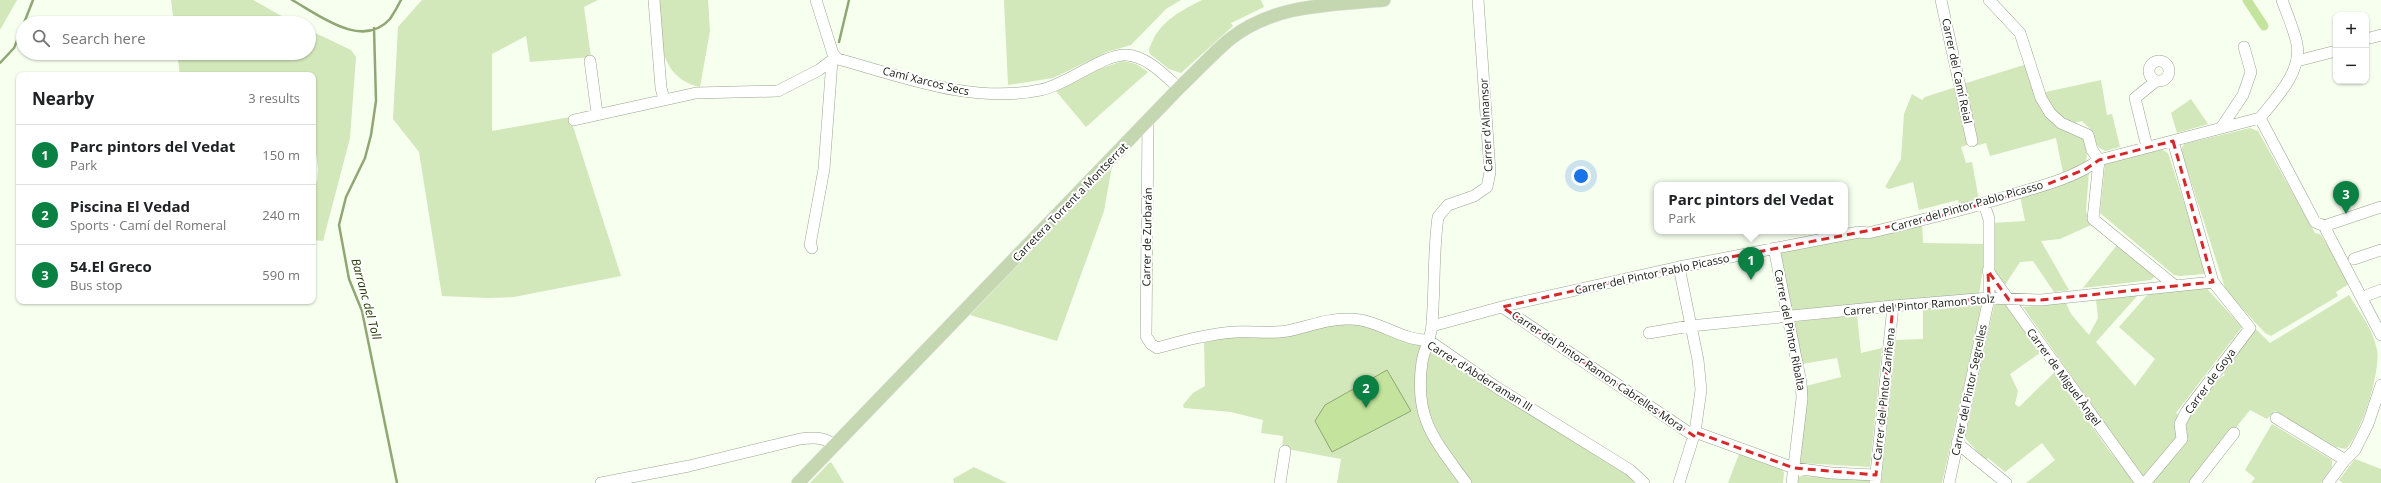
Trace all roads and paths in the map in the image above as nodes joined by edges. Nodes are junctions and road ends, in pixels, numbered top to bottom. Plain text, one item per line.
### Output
1 (654, 0) edge
2 (816, 0) edge
3 (1384, 0) edge
4 (1478, 0) edge
5 (1942, 0) edge
6 (1989, 0) edge
7 (2282, 0) edge
8 (2381, 35) edge
9 (2369, 38) edge
10 (2244, 47) dead end
11 (2333, 52) edge
12 (834, 59) junction
13 (590, 61) dead end
14 (2297, 61) junction
15 (2156, 81) dead end
16 (1179, 88) junction
17 (664, 99) junction
18 (597, 113) junction
19 (2260, 118) junction
20 (574, 120) dead end
21 (1148, 121) junction
22 (2221, 128) junction
23 (1972, 141) dead end
24 (2174, 141) junction
25 (2147, 147) junction
26 (2099, 160) junction
27 (1984, 204) junction
28 (2381, 207) edge
29 (2324, 226) junction
30 (1848, 234) edge
31 (1848, 234) edge
32 (812, 248) dead end
33 (1774, 248) junction
34 (2381, 250) edge
35 (2354, 259) dead end
36 (1679, 267) junction
37 (1988, 271) junction
38 (2213, 282) junction
39 (2174, 285) junction
40 (2381, 290) edge
41 (2368, 295) dead end
42 (1989, 298) junction
43 (2009, 300) junction
44 (1893, 306) junction
45 (1502, 307) junction
46 (1788, 318) junction
47 (1432, 326) junction
48 (1690, 326) junction
49 (1649, 333) dead end
50 (2381, 335) edge
51 (1428, 340) junction
52 (1157, 348) joint
53 (2381, 385) edge
54 (2276, 418) dead end
55 (2234, 433) dead end
56 (1694, 434) junction
57 (1957, 443) junction
58 (835, 445) junction
59 (1285, 451) dead end
60 (2345, 460) junction
61 (1794, 468) junction
62 (1876, 479) edge
63 (601, 483) edge
64 (798, 483) edge
65 (1280, 483) edge
66 (1466, 483) edge
67 (1644, 483) edge
68 (1679, 483) edge
69 (1792, 483) edge
70 (1949, 483) edge
71 (2006, 483) edge
72 (2141, 483) edge
73 (2145, 483) edge
74 (2195, 483) edge
75 (2328, 483) edge

1 - 17 street
2 - 12 street
3 - 16 main road, Carretera Torrent a Montserrat
4 - 47 street, Carrer d'Almansor
5 - 23 street, Carrer del Camí Reial
6 - 26 street
7 - 14 street
8 - 9 street
10 - 22 street
11 - 14 street
12 - 16 street, Camí Xarcos Secs
12 - 17 street
12 - 32 street
13 - 18 street
14 - 19 street
15 - 25 street
16 - 21 main road, Carretera Torrent a Montserrat
17 - 18 street
18 - 20 street
19 - 22 street, Carrer del Pintor Pablo Picasso
19 - 29 street
21 - 52 street, Carrer de Zurbarán
21 - 58 main road, Carretera Torrent a Montserrat
22 - 24 street, Carrer del Pintor Pablo Picasso
24 - 25 street, Carrer del Pintor Pablo Picasso
24 - 38 street
25 - 26 street, Carrer del Pintor Pablo Picasso
26 - 27 street, Carrer del Pintor Pablo Picasso
26 - 39 street
27 - 30 street, Carrer del Pintor Pablo Picasso
27 - 37 street, Carrer del Pintor Segrelles
28 - 29 street
29 - 50 street
31 - 33 street, Carrer del Pintor Pablo Picasso
33 - 36 street, Carrer del Pintor Pablo Picasso
33 - 46 street, Carrer del Pintor Ribalta
34 - 35 street
36 - 45 street, Carrer del Pintor Pablo Picasso
36 - 48 street
37 - 42 street, Carrer del Pintor Segrelles
37 - 43 street, Carrer de Miguel Àngel
38 - 39 street, Carrer del Pintor Ramon Stolz
38 - 73 street, Carrer de Goya
39 - 43 street, Carrer del Pintor Ramon Stolz
40 - 41 street
42 - 43 street, Carrer del Pintor Ramon Stolz
42 - 44 street, Carrer del Pintor Ramon Stolz
42 - 57 street, Carrer del Pintor Segrelles
43 - 72 street, Carrer de Miguel Àngel
44 - 46 street, Carrer del Pintor Ramon Stolz
44 - 62 street, Carrer del Pintor Zariñena
45 - 47 street, Carrer del Pintor Pablo Picasso
45 - 56 street, Carrer del Pintor Ramon Cabrelles Mora
46 - 48 street, Carrer del Pintor Ramon Stolz
46 - 61 street, Carrer del Pintor Ribalta
47 - 51 street, Carrer d'Almansor
48 - 49 street, Carrer del Pintor Ramon Stolz
48 - 56 street
51 - 52 street, Carrer d'Abderraman III
51 - 66 street, Carrer d'Almansor
51 - 67 street, Carrer d'Abderraman III
53 - 60 street
54 - 60 street
55 - 74 street
56 - 61 street, Carrer del Pintor Ramon Cabrelles Mora
56 - 68 street
57 - 70 street, Carrer del Pintor Segrelles
57 - 71 street
58 - 63 street
58 - 64 main road, Carretera Torrent a Montserrat
59 - 65 street
60 - 75 street
61 - 62 street, Carrer del Pintor Ramon Cabrelles Mora
61 - 69 street, Carrer del Pintor Ribalta

